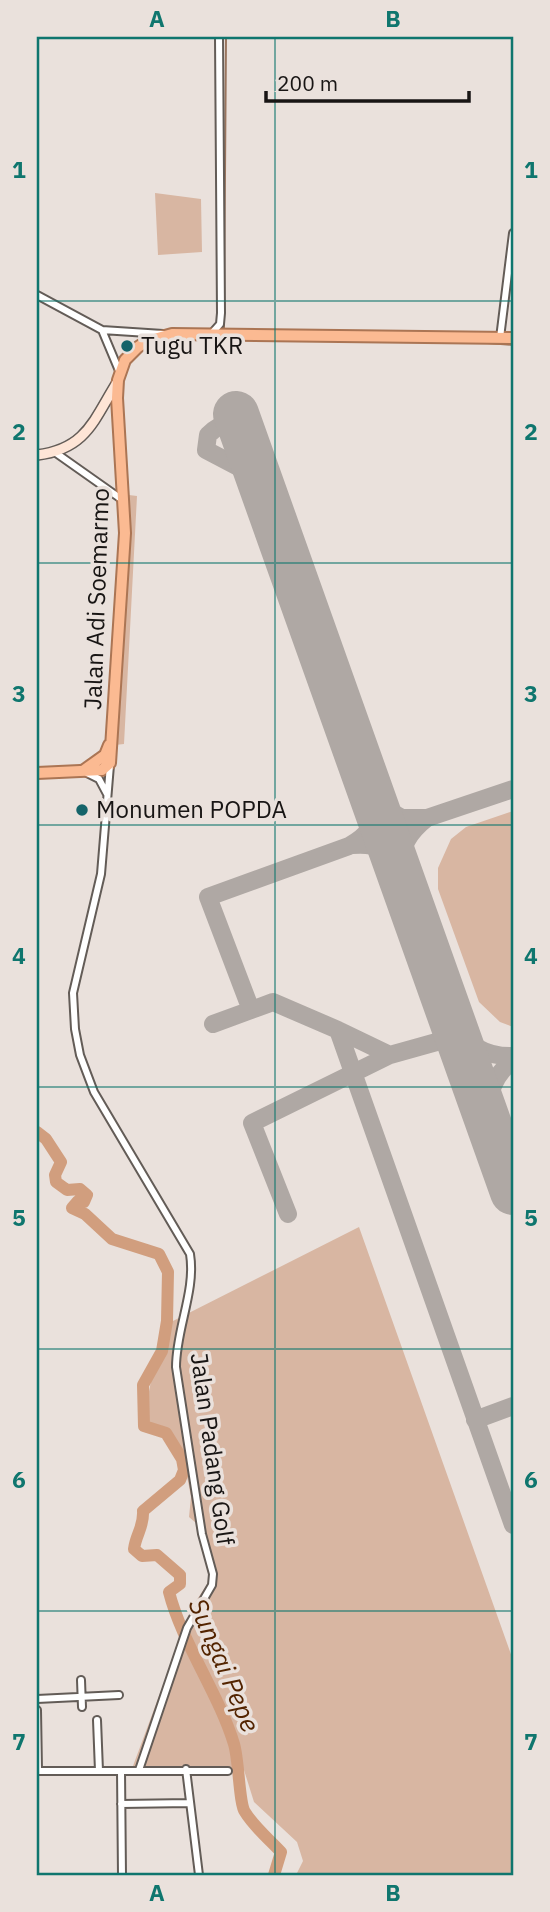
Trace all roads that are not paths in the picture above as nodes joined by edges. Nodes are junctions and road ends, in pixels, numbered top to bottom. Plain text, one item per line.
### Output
1 (219, 37) edge
2 (513, 233) edge
3 (37, 295) edge
4 (102, 330) junction
5 (221, 333) junction
6 (172, 334) junction
7 (500, 338) junction
8 (513, 338) edge
9 (119, 377) junction
10 (56, 453) junction
11 (37, 455) edge
12 (124, 500) junction
13 (112, 736) junction
14 (106, 766) junction
15 (81, 771) junction
16 (37, 773) edge
17 (108, 799) junction
18 (81, 1680) dead end
19 (119, 1695) dead end
20 (82, 1697) junction
21 (37, 1699) edge
22 (82, 1707) dead end
23 (37, 1710) edge
24 (97, 1720) dead end
25 (186, 1769) junction
26 (139, 1770) junction
27 (38, 1771) edge
28 (99, 1771) junction
29 (121, 1771) junction
30 (228, 1771) dead end
31 (190, 1803) junction
32 (121, 1804) junction
33 (122, 1875) edge
34 (199, 1875) edge

1 - 5 street
2 - 7 street
3 - 4 street
4 - 6 street
4 - 9 street
5 - 6 highway
5 - 7 highway
6 - 9 highway
7 - 8 highway
9 - 10 main road
9 - 12 highway, Jalan Adi Soemarmo
10 - 11 main road
10 - 12 street
12 - 13 highway, Jalan Adi Soemarmo
13 - 14 highway, Jalan Adi Soemarmo
13 - 15 highway, Jalan Adi Soemarmo
14 - 15 highway
14 - 17 street, Jalan Padang Golf
15 - 16 highway
15 - 17 street
17 - 26 street, Jalan Padang Golf
18 - 20 street
19 - 20 street
20 - 21 street
20 - 22 street
23 - 27 street
24 - 28 street
25 - 26 street
25 - 30 street
25 - 31 street
26 - 29 street
27 - 28 street
28 - 29 street
29 - 32 street
31 - 32 street
31 - 34 street
32 - 33 street

